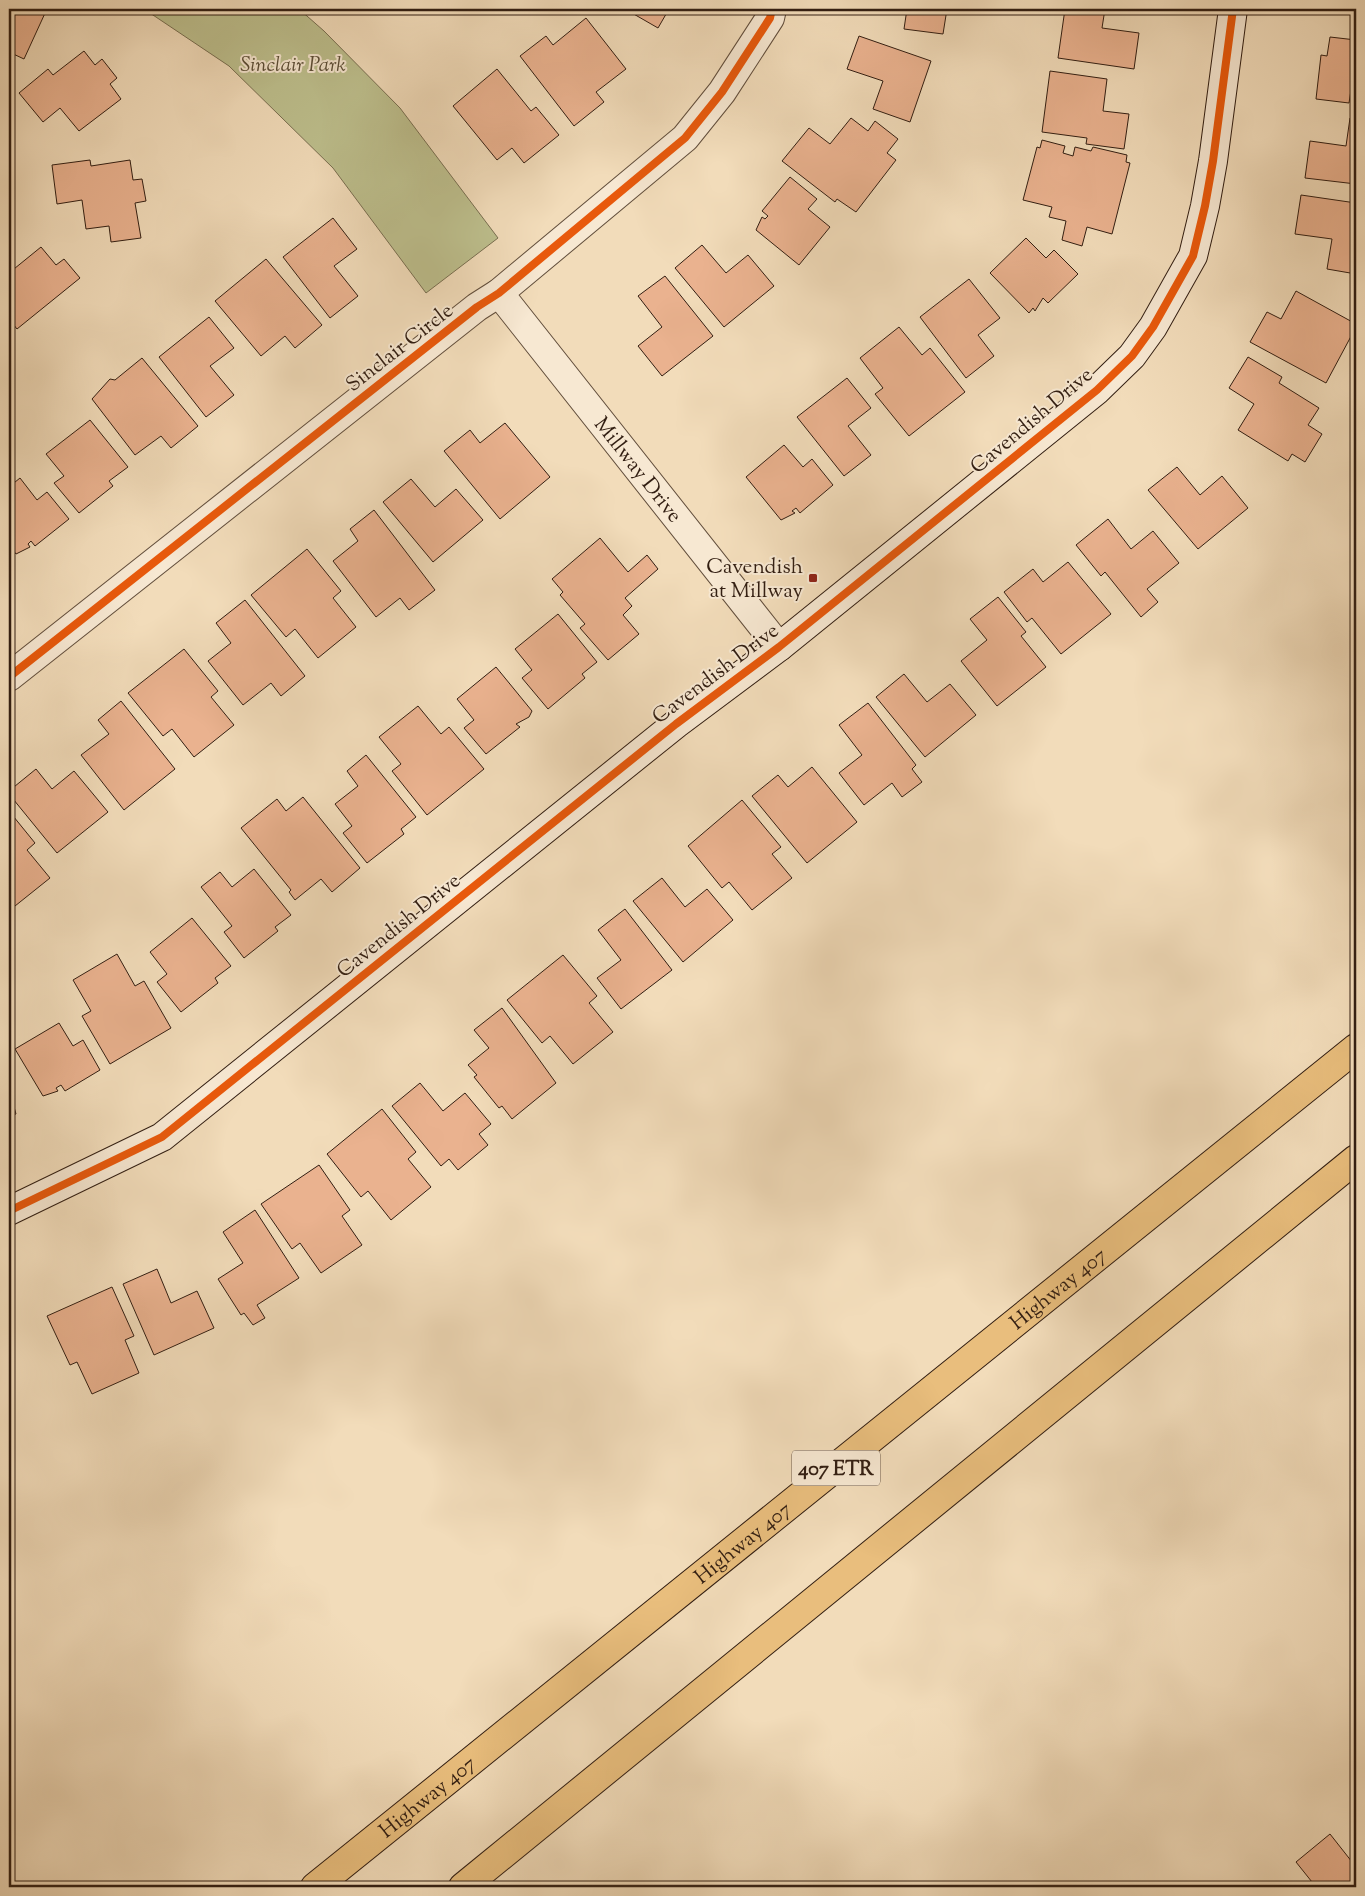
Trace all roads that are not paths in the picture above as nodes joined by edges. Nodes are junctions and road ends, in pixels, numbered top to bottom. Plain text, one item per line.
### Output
1 (772, 9) edge
2 (1233, 9) edge
3 (499, 292) junction
4 (780, 647) junction
5 (9, 677) edge
6 (1356, 1048) edge
7 (1356, 1159) edge
8 (9, 1211) edge
9 (315, 1887) edge
10 (462, 1887) edge

1 - 3 street, Sinclair Circle
2 - 4 street, Cavendish Drive
3 - 4 street, Millway Drive
3 - 5 street, Sinclair Circle
4 - 8 street, Cavendish Drive
6 - 9 highway, Highway 407 / 407 ETR
7 - 10 highway

